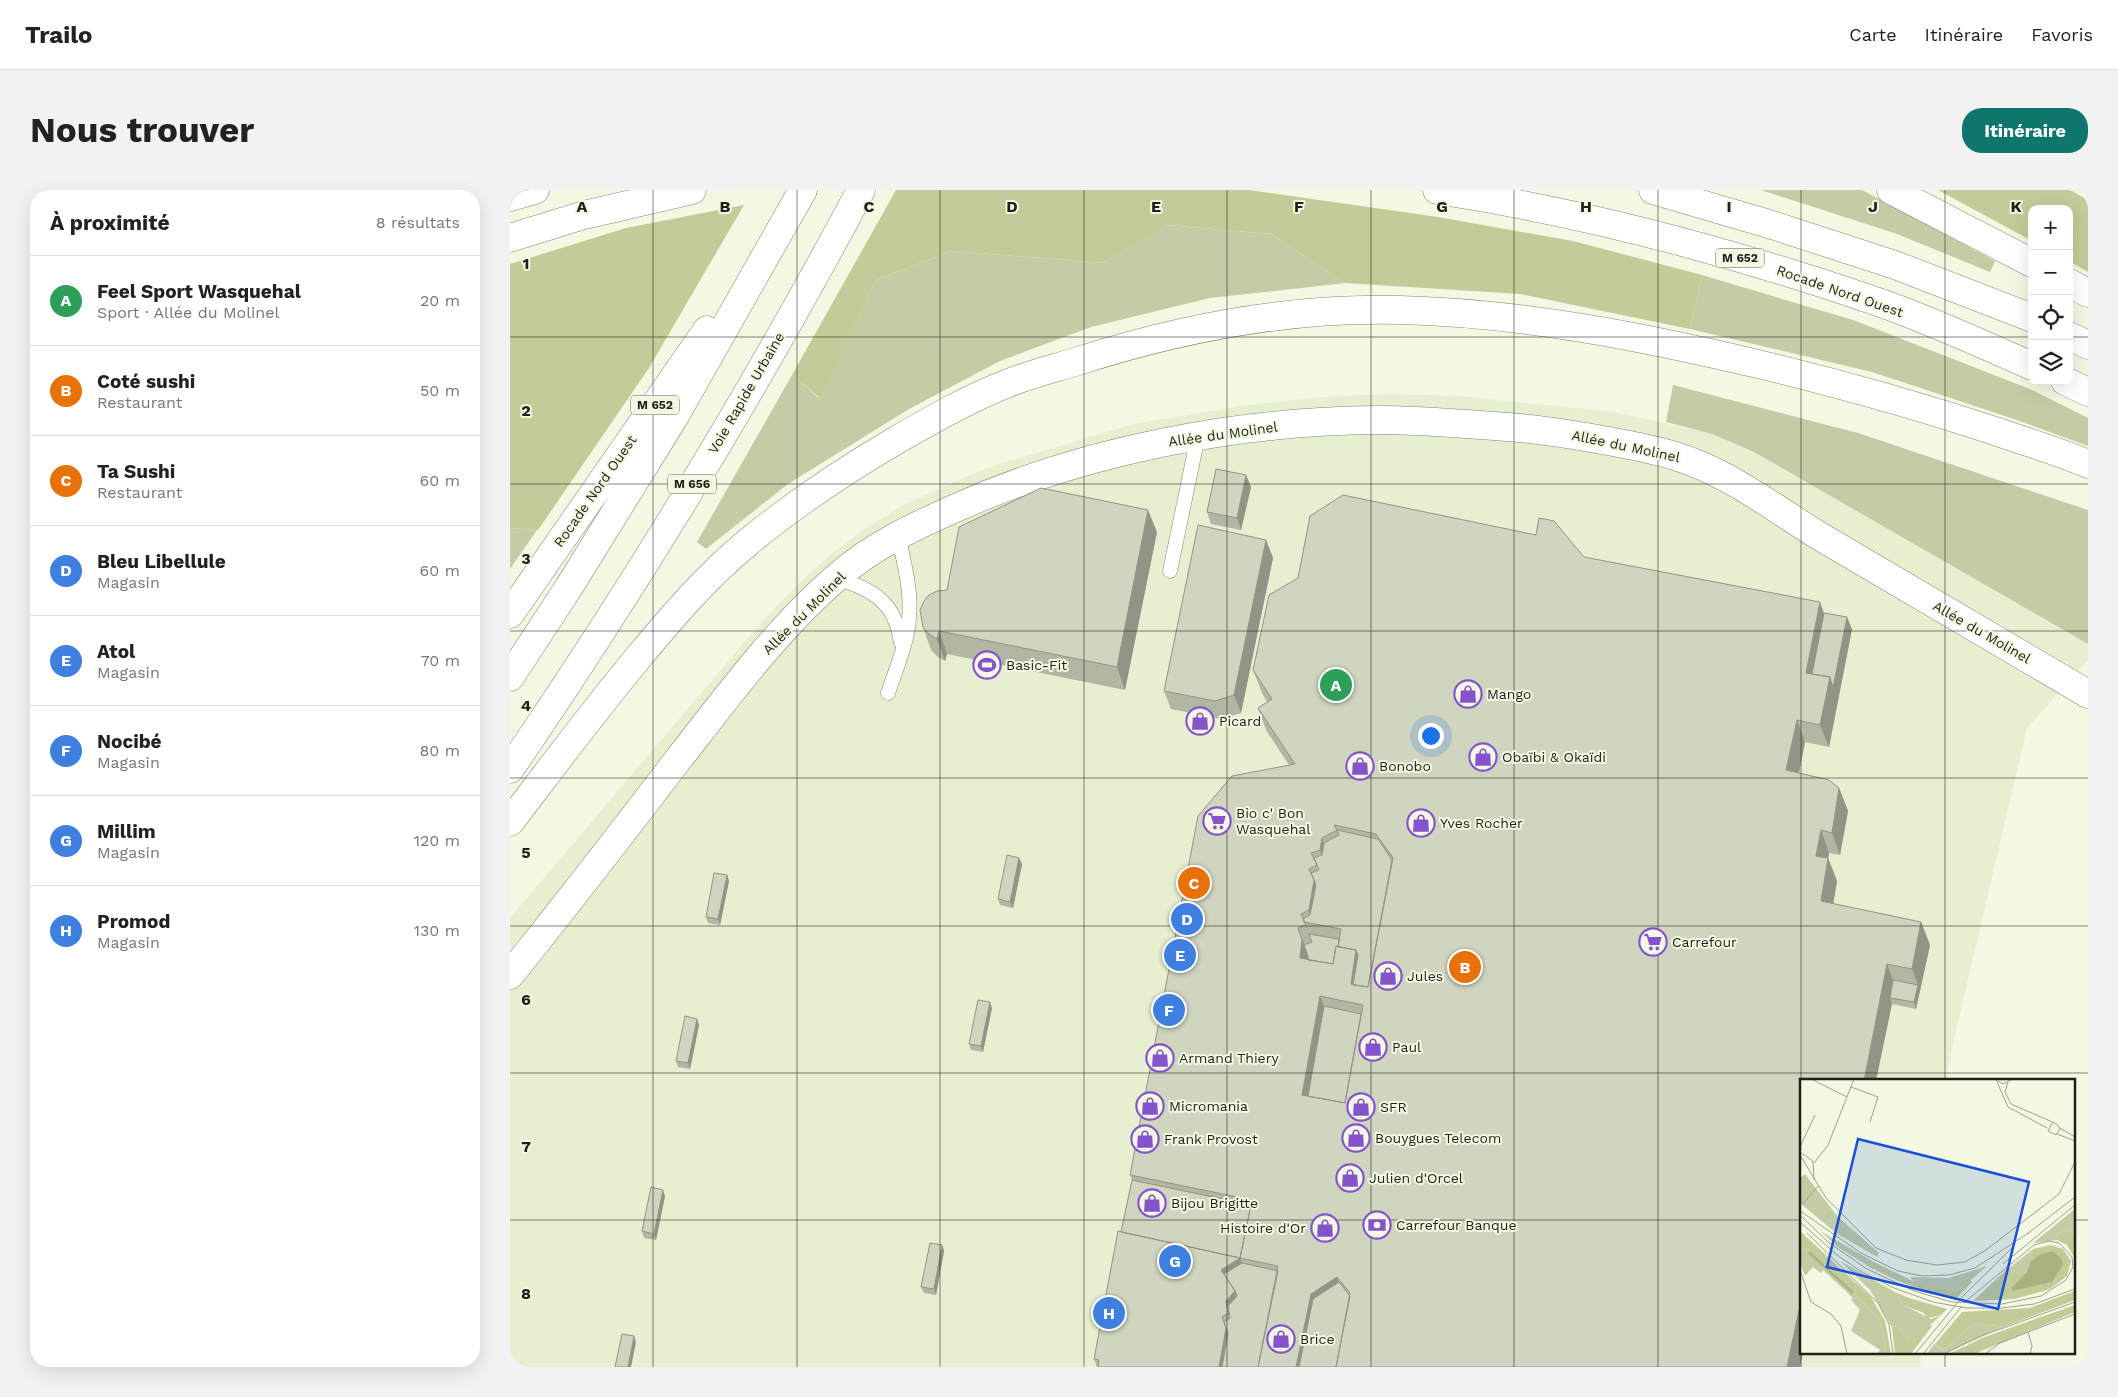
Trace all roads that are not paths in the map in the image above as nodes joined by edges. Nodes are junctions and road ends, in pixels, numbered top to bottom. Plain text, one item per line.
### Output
1 (535, 190) edge
2 (861, 190) edge
3 (1437, 190) edge
4 (1653, 190) edge
5 (1891, 190) edge
6 (688, 191) edge
7 (802, 193) edge
8 (510, 198) edge
9 (510, 238) edge
10 (2028, 261) edge
11 (2073, 285) edge
12 (2088, 293) edge
13 (2028, 316) edge
14 (2073, 338) edge
15 (2088, 344) edge
16 (2028, 364) edge
17 (2073, 384) edge
18 (2088, 392) edge
19 (1198, 436) junction
20 (2088, 464) edge
21 (898, 535) junction
22 (1170, 571) dead end
23 (836, 578) junction
24 (510, 614) edge
25 (902, 651) junction
26 (510, 677) edge
27 (888, 693) dead end
28 (2088, 694) edge
29 (510, 769) edge
30 (510, 822) edge
31 (510, 975) edge

1 - 8 main road
2 - 29 main road, Voie Rapide Urbaine / M 656
3 - 16 main road, Rocade Nord Ouest / M 652
4 - 13 main road
5 - 10 main road
6 - 9 main road
7 - 24 main road, Rocade Nord Ouest / M 652
7 - 26 main road
11 - 12 main road
14 - 15 main road
17 - 18 main road
19 - 21 main road, Allée du Molinel
19 - 22 lane
19 - 28 main road, Allée du Molinel
20 - 30 main road
21 - 23 main road, Allée du Molinel
21 - 25 lane
23 - 25 lane
23 - 31 main road, Allée du Molinel
25 - 27 lane

